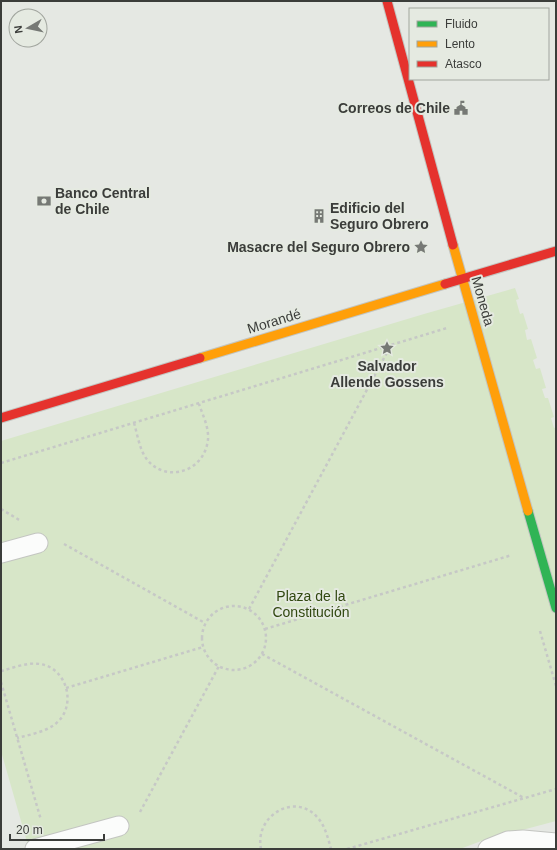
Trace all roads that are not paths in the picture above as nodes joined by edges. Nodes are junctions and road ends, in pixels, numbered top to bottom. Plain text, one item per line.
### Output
1 (386, 1) edge
2 (556, 251) edge
3 (462, 279) junction
4 (1, 418) edge
5 (38, 543) dead end
6 (1, 553) edge
7 (556, 608) edge
8 (119, 826) dead end
9 (556, 843) edge
10 (42, 847) edge
11 (488, 849) edge

1 - 3 street, Moneda
2 - 3 street, Morandé
3 - 4 street, Morandé
3 - 7 street, Moneda
5 - 6 lane
8 - 10 lane
9 - 11 lane

